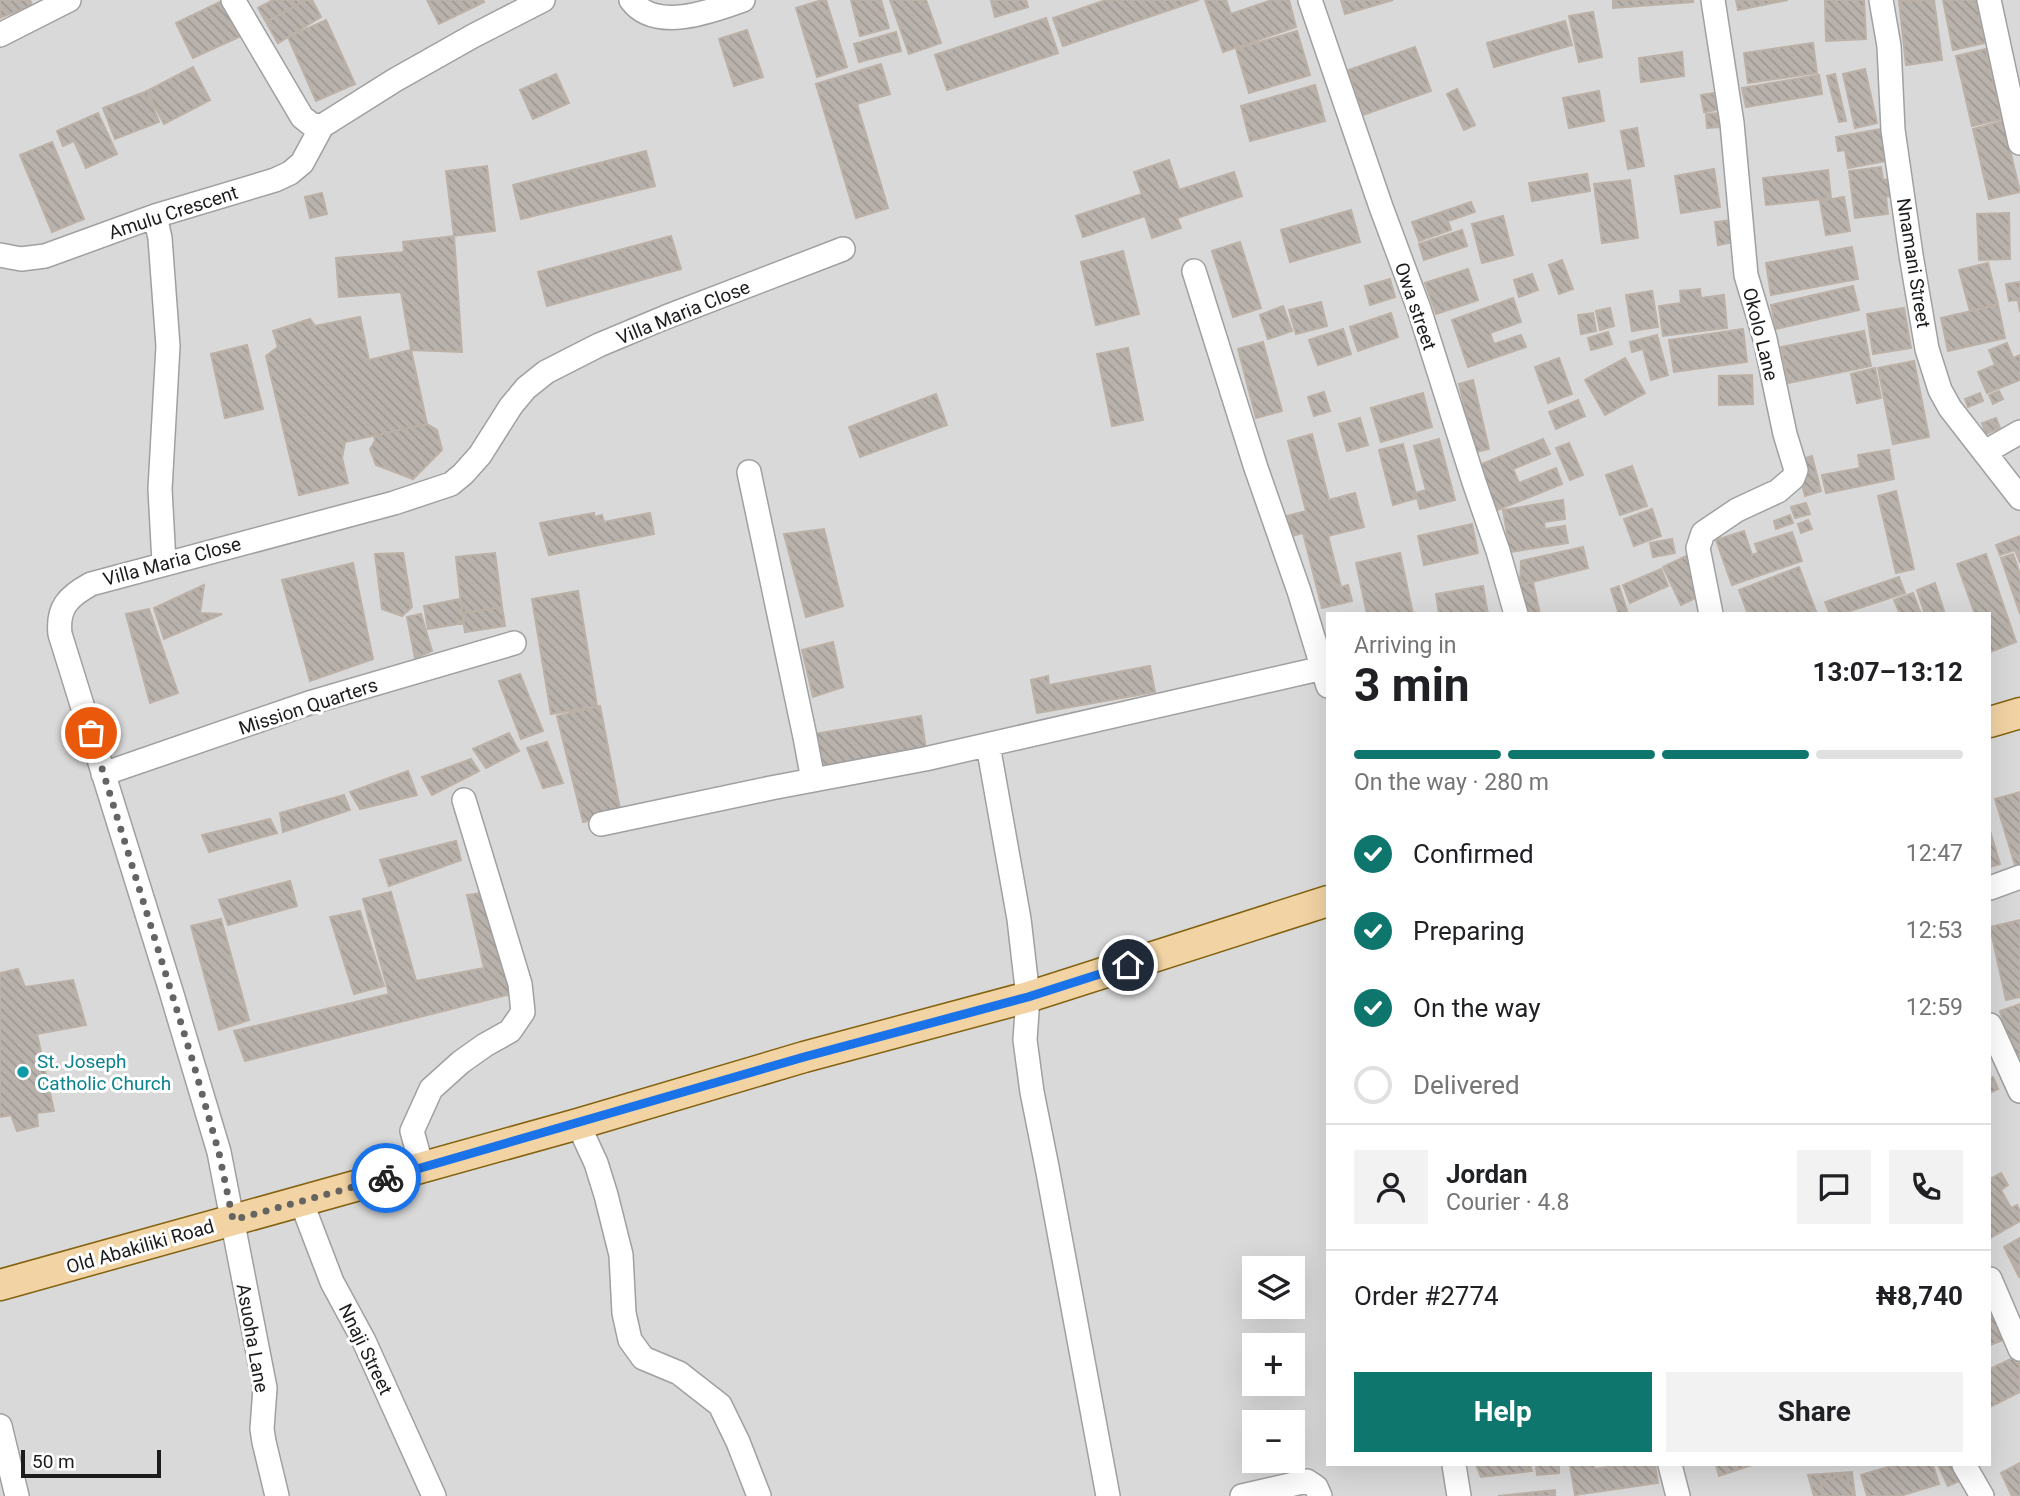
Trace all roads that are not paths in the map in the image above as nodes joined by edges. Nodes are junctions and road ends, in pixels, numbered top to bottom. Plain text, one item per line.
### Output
1 (69, 0) edge
2 (233, 0) edge
3 (543, 0) edge
4 (631, 0) edge
5 (743, 0) edge
6 (1310, 0) edge
7 (1713, 0) edge
8 (1881, 0) edge
9 (1989, 0) edge
10 (0, 35) edge
11 (323, 126) junction
12 (2020, 143) edge
13 (155, 216) junction
14 (843, 249) dead end
15 (0, 255) edge
16 (1194, 271) dead end
17 (2020, 432) edge
18 (1985, 452) junction
19 (749, 472) dead end
20 (2020, 498) edge
21 (164, 563) junction
22 (1515, 612) edge
23 (1711, 612) edge
24 (514, 642) dead end
25 (1326, 677) edge
26 (2020, 713) edge
27 (1991, 722) edge
28 (988, 745) junction
29 (103, 774) junction
30 (813, 780) junction
31 (464, 800) dead end
32 (601, 824) dead end
33 (2020, 877) edge
34 (1991, 888) edge
35 (1326, 902) edge
36 (1028, 997) junction
37 (1991, 1027) edge
38 (2020, 1091) edge
39 (578, 1124) junction
40 (422, 1167) junction
41 (301, 1202) junction
42 (233, 1220) junction
43 (1991, 1281) edge
44 (0, 1285) edge
45 (2020, 1349) edge
46 (0, 1426) edge
47 (1454, 1466) edge
48 (1670, 1466) edge
49 (1965, 1466) edge
50 (16, 1496) edge
51 (277, 1496) edge
52 (434, 1496) edge
53 (759, 1496) edge
54 (1108, 1496) edge
55 (1242, 1496) edge
56 (1320, 1496) edge
57 (1459, 1496) edge
58 (1678, 1496) edge
59 (1982, 1496) edge

1 - 10 street
2 - 11 street
3 - 11 street
4 - 5 street
6 - 22 street, Owa street
7 - 23 street, Okolo Lane
8 - 18 street, Nnamani Street
9 - 12 street
11 - 13 street, Amulu Crescent
13 - 15 street, Amulu Crescent
13 - 21 street
14 - 21 street, Villa Maria Close
16 - 25 street
17 - 18 street
18 - 20 street, Nnamani Street
19 - 30 street
21 - 29 street, Villa Maria Close
24 - 29 street, Mission Quarters
25 - 28 street
26 - 27 main road
28 - 30 street
28 - 36 street
29 - 42 street, Villa Maria Close
30 - 32 street
31 - 40 street
33 - 34 street
35 - 36 main road, Old Abakiliki Road
36 - 39 main road, Old Abakiliki Road
36 - 54 street
37 - 38 street
39 - 40 main road, Old Abakiliki Road
39 - 53 street
40 - 41 main road, Old Abakiliki Road
41 - 42 main road, Old Abakiliki Road
41 - 52 street, Nnaji Street
42 - 44 main road, Old Abakiliki Road
42 - 51 street, Asuoha Lane
43 - 45 street
46 - 50 street
47 - 57 street
48 - 58 street
49 - 59 street
55 - 56 street

